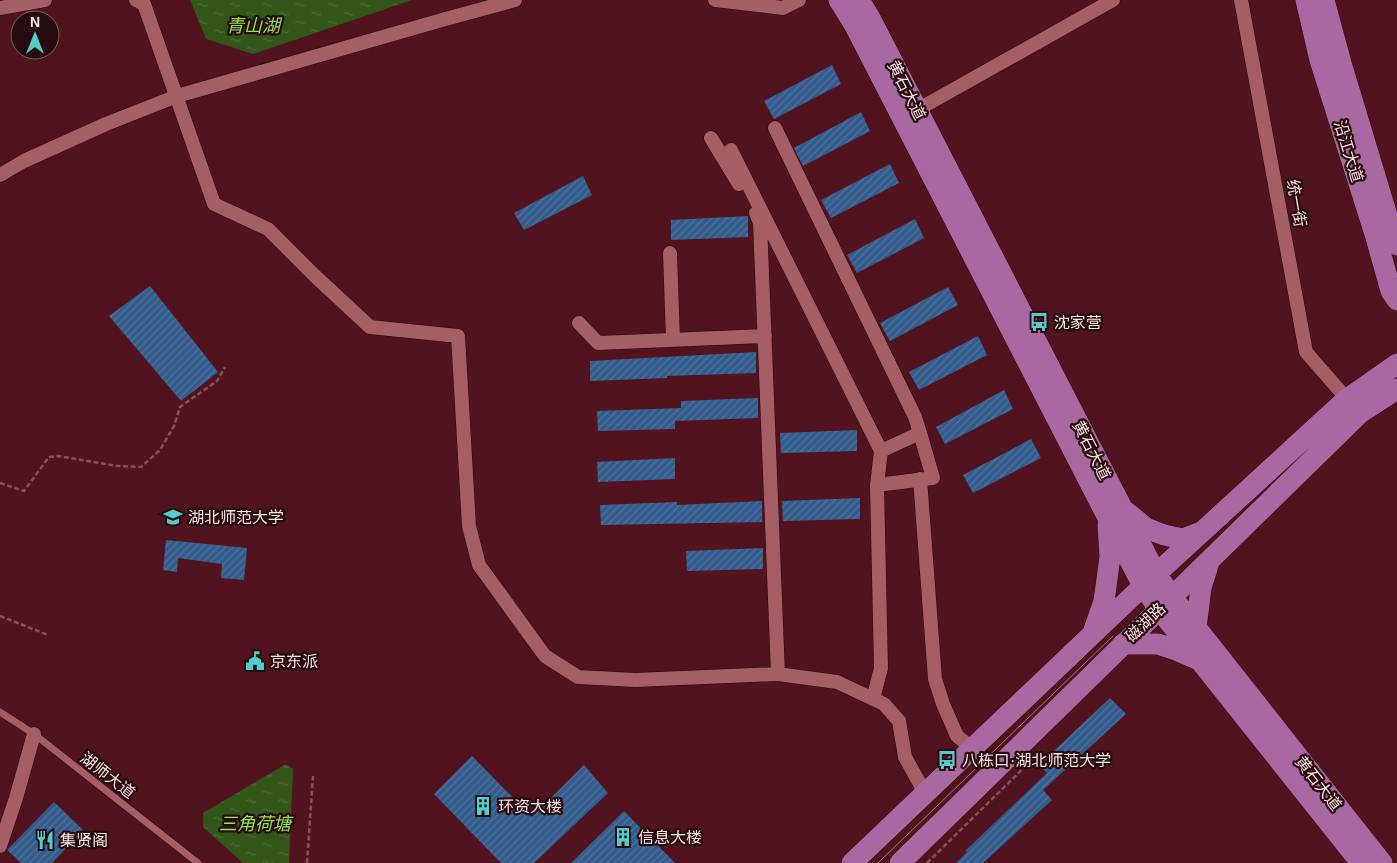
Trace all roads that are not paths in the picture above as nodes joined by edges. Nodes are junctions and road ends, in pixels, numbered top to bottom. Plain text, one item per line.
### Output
1 (45, 0) edge
2 (136, 0) edge
3 (515, 0) edge
4 (715, 0) edge
5 (799, 0) edge
6 (839, 0) edge
7 (858, 0) edge
8 (1113, 0) edge
9 (1242, 0) edge
10 (1306, 0) edge
11 (1324, 0) edge
12 (0, 8) edge
13 (177, 96) junction
14 (917, 110) junction
15 (774, 128) dead end
16 (711, 138) dead end
17 (732, 150) dead end
18 (0, 174) edge
19 (1397, 245) edge
20 (670, 253) dead end
21 (1397, 300) edge
22 (579, 323) dead end
23 (765, 336) junction
24 (674, 340) junction
25 (1397, 364) edge
26 (1397, 389) edge
27 (1347, 399) junction
28 (920, 433) junction
29 (880, 451) junction
30 (920, 480) junction
31 (877, 484) junction
32 (1114, 511) junction
33 (1202, 532) junction
34 (1211, 558) junction
35 (1150, 580) junction
36 (1165, 603) junction
37 (1196, 628) junction
38 (1094, 633) junction
39 (1123, 644) junction
40 (1199, 660) junction
41 (778, 674) junction
42 (873, 699) junction
43 (0, 712) edge
44 (34, 734) junction
45 (972, 748) junction
46 (924, 793) junction
47 (0, 846) edge
48 (198, 863) edge
49 (852, 863) edge
50 (900, 863) edge
51 (1361, 863) edge
52 (1382, 863) edge

1 - 12 street
2 - 13 street
3 - 13 street
4 - 5 street
6 - 32 main road, 黄石大道
7 - 14 main road, 黄石大道
8 - 14 street
9 - 27 street, 统一街
10 - 21 main road, 沿江大道
11 - 19 main road, 沿江大道
13 - 18 street
13 - 41 street
14 - 32 main road, 黄石大道
15 - 28 street
16 - 23 street
17 - 29 street
20 - 24 street
22 - 24 street
23 - 24 street
23 - 41 street
25 - 27 main road, 磁湖路
26 - 34 main road, 磁湖路
27 - 33 main road, 磁湖路
28 - 29 street
28 - 30 street
29 - 31 street
30 - 31 street
30 - 45 street
31 - 42 street
32 - 33 main road
32 - 35 main road, 黄石大道
32 - 38 main road
33 - 35 main road, 磁湖路
34 - 36 main road, 磁湖路
34 - 37 main road
35 - 36 main road, 黄石大道
35 - 38 main road, 磁湖路
36 - 37 main road, 黄石大道
36 - 39 main road, 磁湖路
36 - 40 main road, 黄石大道
37 - 52 main road, 黄石大道
38 - 45 main road, 磁湖路
39 - 40 main road
39 - 50 main road, 磁湖路
40 - 51 main road, 黄石大道
41 - 42 street
42 - 46 street
43 - 44 lane, 湖师大道
44 - 47 street
44 - 48 lane, 湖师大道
45 - 46 main road, 磁湖路
46 - 49 main road, 磁湖路

